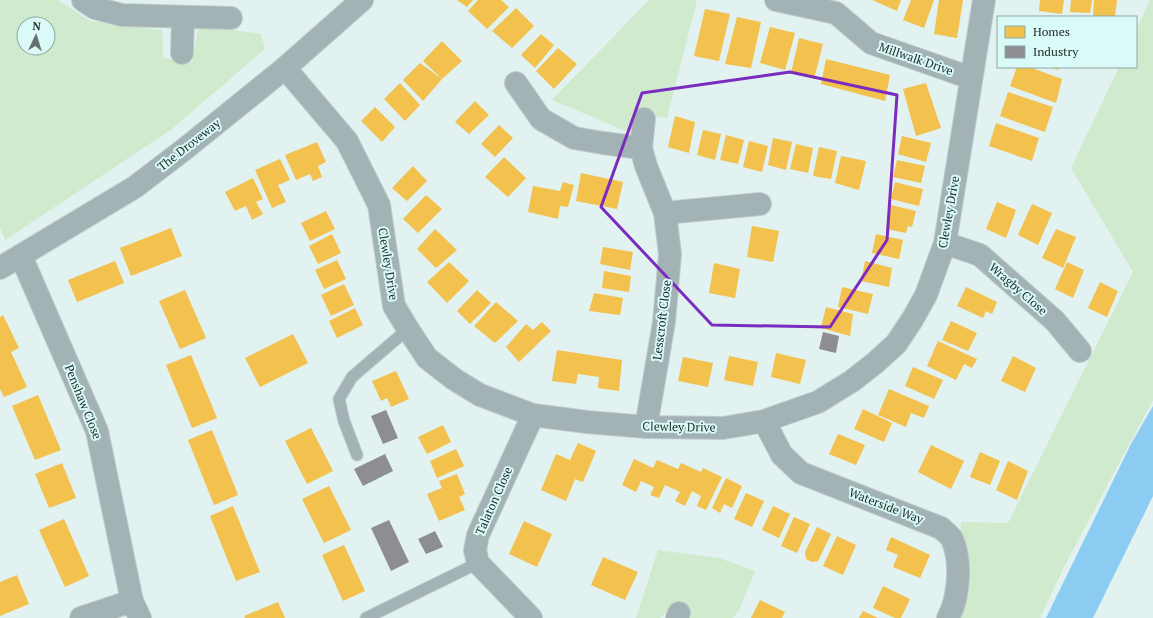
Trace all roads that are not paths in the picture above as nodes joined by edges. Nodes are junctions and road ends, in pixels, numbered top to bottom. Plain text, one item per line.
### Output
1 (83, 0) edge
2 (362, 0) edge
3 (776, 0) edge
4 (984, 0) edge
5 (183, 17) junction
6 (231, 18) dead end
7 (182, 52) dead end
8 (285, 68) junction
9 (971, 78) junction
10 (516, 83) dead end
11 (644, 119) dead end
12 (641, 148) junction
13 (760, 204) dead end
14 (665, 213) junction
15 (945, 243) junction
16 (21, 256) junction
17 (0, 268) edge
18 (408, 329) junction
19 (1080, 351) dead end
20 (533, 414) junction
21 (764, 421) junction
22 (646, 427) junction
23 (357, 455) dead end
24 (478, 563) junction
25 (136, 609) edge
26 (81, 618) edge
27 (366, 618) edge
28 (531, 618) edge
29 (948, 618) edge

1 - 5 street
2 - 8 street, The Droveway
3 - 9 street, Millwalk Drive
4 - 9 street, Clewley Drive
5 - 6 street
5 - 7 street
8 - 16 street, The Droveway
8 - 18 street, Clewley Drive
9 - 15 street, Clewley Drive
10 - 12 street
11 - 12 street
12 - 14 street, Lesscroft Close
13 - 14 street
14 - 22 street, Lesscroft Close
15 - 19 street, Wragby Close
15 - 21 street, Clewley Drive
16 - 17 street, The Droveway
16 - 25 street, Penshaw Close
18 - 20 street, Clewley Drive
18 - 23 lane
20 - 22 street, Clewley Drive
20 - 24 street, Talaton Close
21 - 22 street, Clewley Drive
21 - 29 street, Waterside Way
24 - 27 lane
24 - 28 street
25 - 26 street, Penshaw Close

